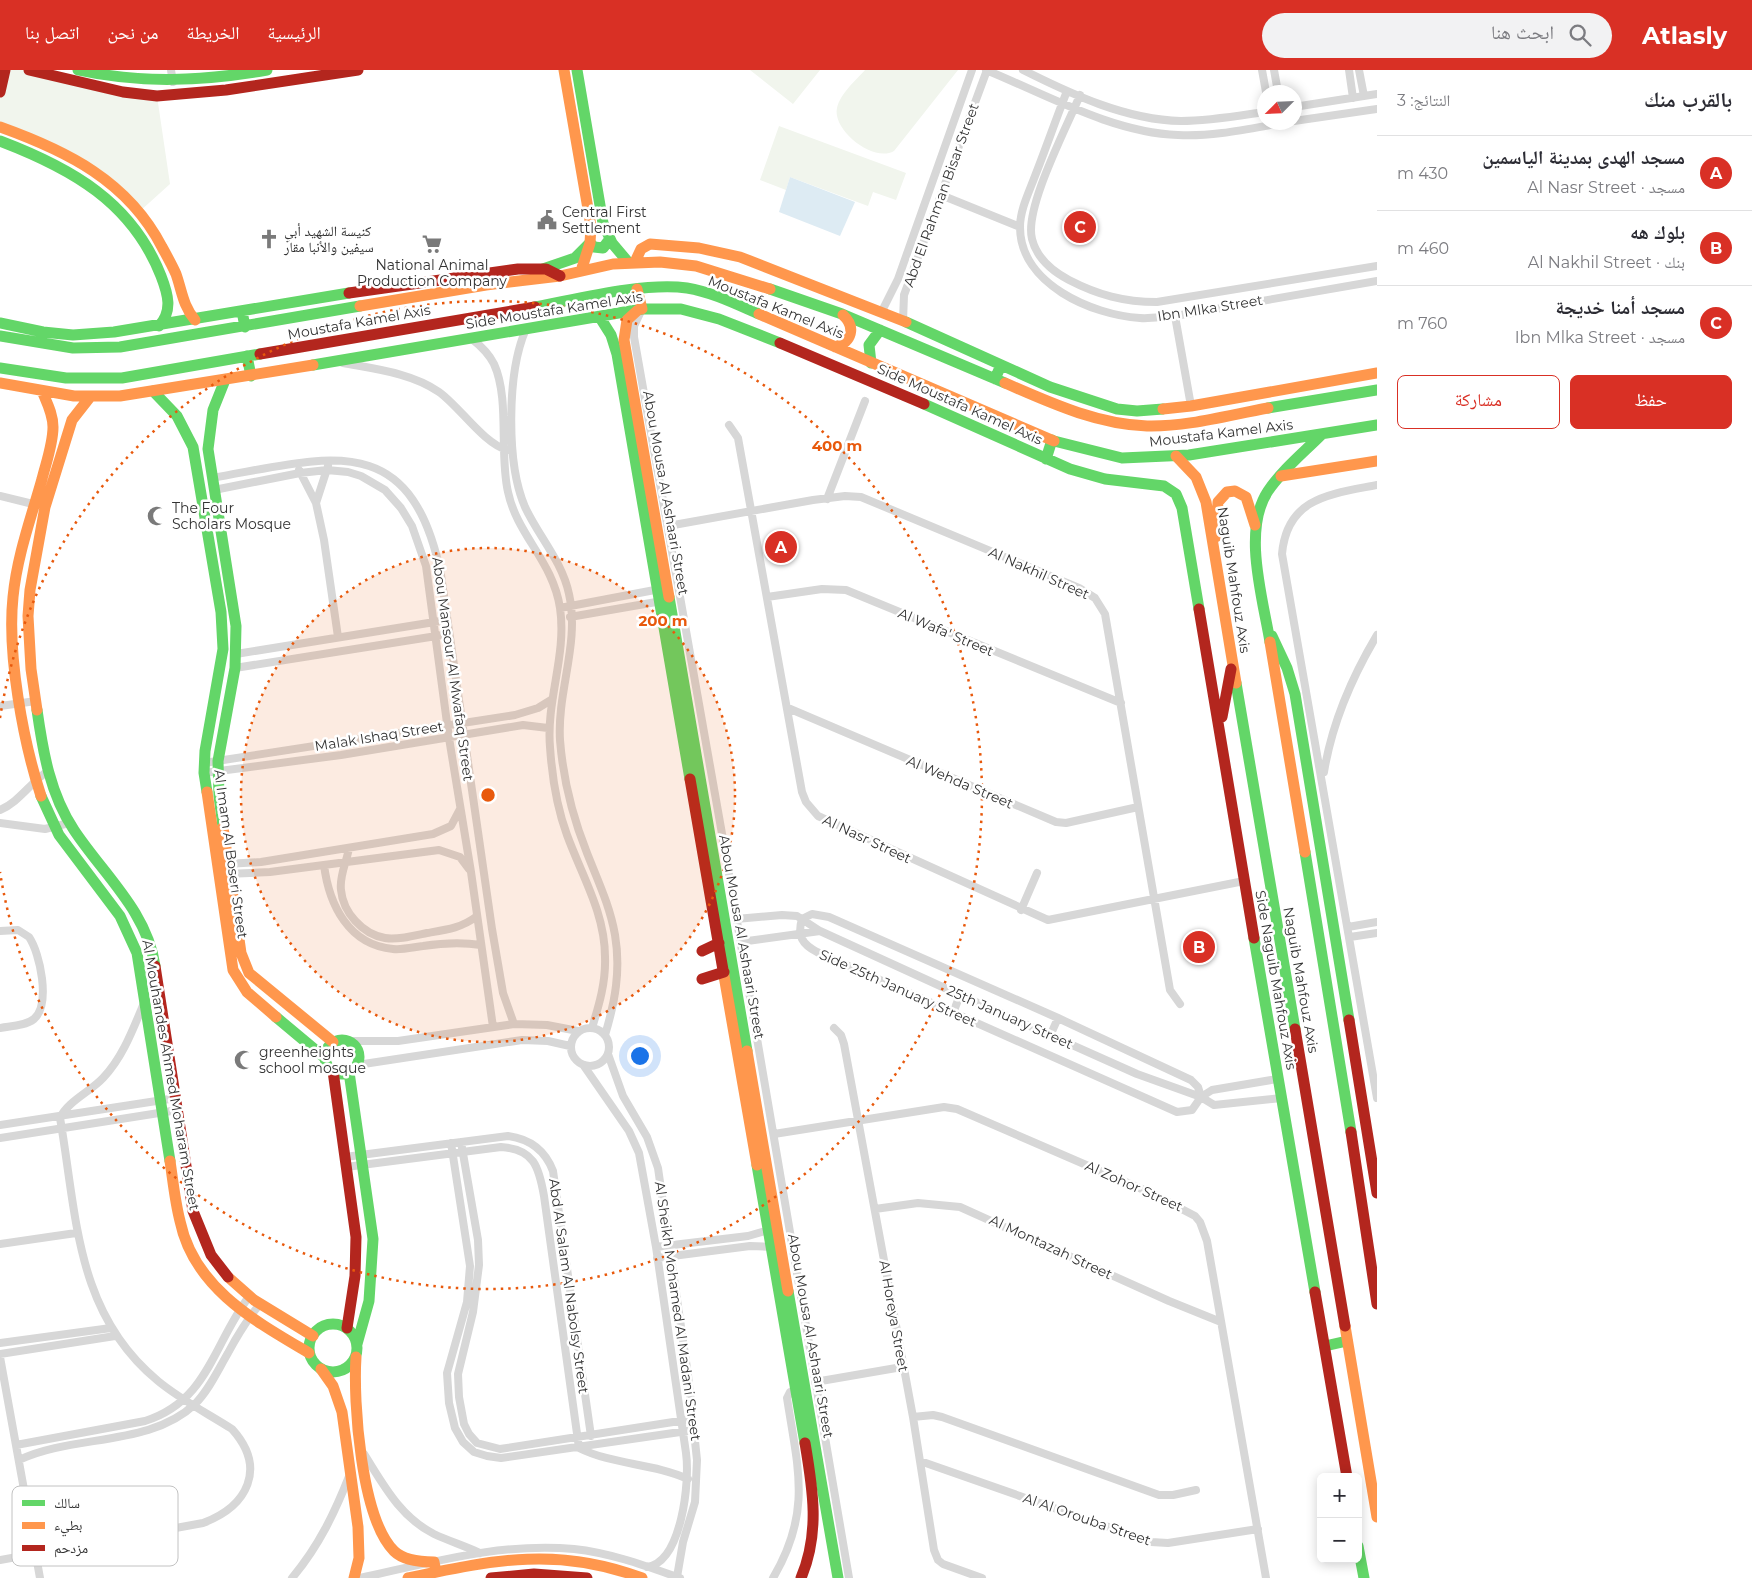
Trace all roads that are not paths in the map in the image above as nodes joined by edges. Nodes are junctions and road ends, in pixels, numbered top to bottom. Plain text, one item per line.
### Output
1 (5, 70) edge
2 (29, 70) edge
3 (171, 70) edge
4 (222, 70) edge
5 (267, 70) edge
6 (358, 70) edge
7 (564, 70) edge
8 (578, 70) edge
9 (972, 70) edge
10 (987, 70) edge
11 (1023, 70) edge
12 (1262, 70) edge
13 (1274, 70) edge
14 (1349, 70) edge
15 (1359, 70) edge
16 (86, 71) edge
17 (232, 76) junction
18 (173, 82) junction
19 (89, 85) junction
20 (1265, 85) edge
21 (1277, 85) edge
22 (1067, 91) junction
23 (0, 92) edge
24 (1377, 94) edge
25 (1080, 95) junction
26 (1364, 96) junction
27 (1353, 98) junction
28 (1339, 100) junction
29 (1063, 103) junction
30 (1302, 106) edge
31 (1075, 107) junction
32 (1377, 109) edge
33 (1257, 113) edge
34 (1341, 114) junction
35 (1302, 121) edge
36 (0, 127) edge
37 (1257, 127) edge
38 (0, 141) edge
39 (590, 142) junction
40 (577, 145) junction
41 (941, 195) junction
42 (1025, 203) junction
43 (1036, 205) junction
44 (1020, 227) junction
45 (610, 239) junction
46 (590, 243) junction
47 (632, 262) junction
48 (1377, 266) edge
49 (543, 269) junction
50 (581, 271) junction
51 (560, 276) junction
52 (1377, 281) edge
53 (637, 289) junction
54 (183, 299) junction
55 (169, 304) junction
56 (642, 309) junction
57 (242, 311) junction
58 (882, 311) junction
59 (842, 314) junction
60 (599, 316) junction
61 (1175, 316) junction
62 (195, 320) junction
63 (903, 321) junction
64 (0, 322) edge
65 (159, 326) junction
66 (245, 327) junction
67 (526, 329) junction
68 (880, 330) junction
69 (0, 336) edge
70 (472, 339) junction
71 (835, 347) junction
72 (247, 356) junction
73 (339, 362) junction
74 (871, 363) junction
75 (1001, 365) junction
76 (0, 368) edge
77 (1377, 373) edge
78 (251, 376) junction
79 (995, 379) junction
80 (225, 380) junction
81 (0, 383) edge
82 (1377, 390) edge
83 (42, 391) junction
84 (153, 391) junction
85 (90, 397) junction
86 (865, 401) dead end
87 (1192, 406) junction
88 (729, 425) dead end
89 (1377, 425) edge
90 (1321, 435) junction
91 (1052, 440) junction
92 (503, 449) junction
93 (513, 452) junction
94 (1176, 456) junction
95 (329, 459) junction
96 (1046, 459) junction
97 (209, 461) junction
98 (1377, 461) edge
99 (298, 463) junction
100 (196, 464) junction
101 (327, 470) junction
102 (300, 473) junction
103 (1281, 476) junction
104 (212, 478) junction
105 (1377, 485) edge
106 (214, 490) junction
107 (1173, 491) joint
108 (0, 496) edge
109 (827, 498) junction
110 (316, 503) junction
111 (33, 504) junction
112 (45, 506) junction
113 (752, 512) junction
114 (668, 526) junction
115 (1256, 529) junction
116 (1214, 554) junction
117 (663, 595) junction
118 (767, 597) junction
119 (572, 606) junction
120 (560, 608) junction
121 (573, 617) junction
122 (561, 619) junction
123 (447, 620) junction
124 (433, 622) junction
125 (1267, 628) junction
126 (449, 634) junction
127 (1377, 635) edge
128 (435, 636) junction
129 (338, 637) junction
130 (236, 654) junction
131 (1232, 664) junction
132 (235, 668) junction
133 (551, 700) junction
134 (36, 701) junction
135 (20, 703) junction
136 (1120, 703) junction
137 (0, 706) edge
138 (788, 708) junction
139 (461, 723) junction
140 (447, 725) junction
141 (548, 728) junction
142 (1221, 730) junction
143 (463, 736) junction
144 (448, 738) junction
145 (218, 766) junction
146 (204, 768) junction
147 (48, 771) junction
148 (35, 779) junction
149 (1323, 779) junction
150 (1138, 807) junction
151 (460, 809) junction
152 (0, 810) edge
153 (69, 823) junction
154 (0, 824) edge
155 (56, 828) junction
156 (476, 830) junction
157 (464, 833) junction
158 (349, 848) junction
159 (347, 862) junction
160 (324, 865) junction
161 (217, 869) junction
162 (230, 869) junction
163 (471, 872) junction
164 (1037, 873) dead end
165 (1244, 881) junction
166 (1155, 899) junction
167 (1021, 910) junction
168 (477, 916) junction
169 (736, 919) junction
170 (802, 919) junction
171 (1377, 922) edge
172 (1348, 927) junction
173 (492, 929) junction
174 (820, 930) junction
175 (0, 931) edge
176 (479, 931) junction
177 (1377, 933) edge
178 (799, 934) junction
179 (1350, 937) junction
180 (719, 942) junction
181 (740, 942) junction
182 (481, 945) junction
183 (702, 951) dead end
184 (724, 972) junction
185 (702, 979) dead end
186 (1000, 994) junction
187 (960, 995) junction
188 (144, 1003) junction
189 (1180, 1004) dead end
190 (993, 1010) junction
191 (953, 1013) junction
192 (1058, 1018) junction
193 (514, 1024) junction
194 (492, 1027) junction
195 (0, 1028) edge
196 (592, 1028) junction
197 (834, 1028) dead end
198 (578, 1032) junction
199 (606, 1035) junction
200 (1050, 1036) junction
201 (349, 1041) junction
202 (333, 1042) junction
203 (570, 1046) junction
204 (741, 1048) junction
205 (608, 1054) junction
206 (325, 1058) junction
207 (584, 1066) junction
208 (353, 1069) junction
209 (334, 1071) junction
210 (1277, 1079) junction
211 (1362, 1093) junction
212 (1345, 1095) junction
213 (1201, 1097) junction
214 (1280, 1098) junction
215 (1377, 1098) edge
216 (177, 1104) junction
217 (161, 1107) junction
218 (60, 1118) junction
219 (859, 1120) junction
220 (0, 1125) edge
221 (62, 1129) junction
222 (774, 1134) junction
223 (0, 1138) edge
224 (461, 1142) junction
225 (451, 1144) junction
226 (462, 1152) junction
227 (453, 1153) junction
228 (548, 1159) junction
229 (362, 1160) junction
230 (346, 1162) junction
231 (536, 1166) junction
232 (1377, 1193) edge
233 (875, 1209) junction
234 (559, 1210) junction
235 (546, 1212) junction
236 (772, 1229) junction
237 (76, 1233) junction
238 (0, 1244) edge
239 (670, 1246) junction
240 (775, 1246) junction
241 (656, 1247) junction
242 (672, 1256) junction
243 (657, 1258) junction
244 (479, 1265) junction
245 (470, 1266) junction
246 (248, 1298) junction
247 (1377, 1304) edge
248 (258, 1305) junction
249 (238, 1311) junction
250 (249, 1318) junction
251 (1221, 1322) junction
252 (111, 1328) junction
253 (347, 1328) junction
254 (58, 1335) junction
255 (115, 1336) junction
256 (312, 1336) junction
257 (1347, 1341) junction
258 (0, 1344) edge
259 (60, 1344) junction
260 (357, 1344) junction
261 (1325, 1346) junction
262 (309, 1353) junction
263 (0, 1355) edge
264 (356, 1358) junction
265 (902, 1367) junction
266 (321, 1369) junction
267 (816, 1382) junction
268 (796, 1389) junction
269 (185, 1400) junction
270 (194, 1405) junction
271 (912, 1417) junction
272 (693, 1419) junction
273 (682, 1420) junction
274 (694, 1430) junction
275 (683, 1432) junction
276 (591, 1433) junction
277 (576, 1436) junction
278 (16, 1445) junction
279 (592, 1446) junction
280 (579, 1448) junction
281 (363, 1452) junction
282 (19, 1460) junction
283 (920, 1461) junction
284 (1346, 1473) edge
285 (350, 1474) junction
286 (688, 1479) junction
287 (24, 1486) edge
288 (817, 1488) junction
289 (1196, 1490) dead end
290 (800, 1493) junction
291 (1377, 1518) edge
292 (178, 1528) edge
293 (1258, 1529) junction
294 (674, 1540) junction
295 (683, 1542) junction
296 (480, 1552) junction
297 (1361, 1563) edge
298 (435, 1567) junction
299 (648, 1567) junction
300 (679, 1577) edge
301 (292, 1578) edge
302 (354, 1578) edge
303 (360, 1578) edge
304 (408, 1578) edge
305 (491, 1578) edge
306 (587, 1578) edge
307 (642, 1578) edge
308 (773, 1578) edge
309 (801, 1578) edge
310 (838, 1578) edge
311 (849, 1578) edge
312 (982, 1578) edge
313 (1266, 1578) edge
314 (1364, 1578) edge

1 - 23 street
2 - 19 street
3 - 18 street
4 - 17 street
5 - 17 street
6 - 19 street
7 - 40 street
8 - 39 street
9 - 58 street, Abd El Rahman Bisar Street
10 - 29 street
10 - 41 street, Abd El Rahman Bisar Street
11 - 22 street
12 - 20 street
13 - 21 street
14 - 27 street
15 - 26 street
16 - 18 street
16 - 19 street
17 - 18 street
22 - 25 street
22 - 29 street, Ibn Mlka Street
24 - 26 street
25 - 31 street, Ibn Mlka Street
25 - 33 street
26 - 27 street
27 - 28 street
28 - 30 street
28 - 34 street
29 - 31 street
29 - 42 street, Ibn Mlka Street
31 - 37 street
31 - 43 street, Ibn Mlka Street
32 - 34 street
34 - 35 street
36 - 54 street
38 - 55 street
39 - 40 street
39 - 45 street
40 - 46 street
41 - 44 street
41 - 63 street, Abd El Rahman Bisar Street
42 - 43 street
42 - 44 street, Ibn Mlka Street
43 - 48 street, Ibn Mlka Street
44 - 61 street, Ibn Mlka Street
45 - 46 street
45 - 47 street
46 - 49 street
46 - 50 street
47 - 50 street, Moustafa Kamel Axis
47 - 58 street
47 - 59 street, Moustafa Kamel Axis
49 - 51 street
49 - 57 street
50 - 51 street, Moustafa Kamel Axis
51 - 66 street, Moustafa Kamel Axis
52 - 61 street, Ibn Mlka Street
53 - 56 street
53 - 71 street, Moustafa Kamel Axis
53 - 72 street, Moustafa Kamel Axis
54 - 55 street
54 - 62 street
55 - 65 street
56 - 60 street, Side Moustafa Kamel Axis
56 - 96 street, Side Moustafa Kamel Axis
56 - 114 street
56 - 117 street, Abou Mousa Al Ashaari Street
57 - 62 street
57 - 66 street
58 - 63 street
59 - 68 street, Moustafa Kamel Axis
59 - 71 street
60 - 67 street, Side Moustafa Kamel Axis
60 - 117 street, Abou Mousa Al Ashaari Street
61 - 87 street
62 - 65 street
63 - 75 street
64 - 65 street
66 - 69 street, Moustafa Kamel Axis
67 - 70 street, Side Moustafa Kamel Axis
67 - 93 street
68 - 74 street
68 - 79 street, Moustafa Kamel Axis
70 - 73 street, Side Moustafa Kamel Axis
70 - 92 street
71 - 74 street, Moustafa Kamel Axis
72 - 76 street, Moustafa Kamel Axis
72 - 78 street
73 - 78 street, Side Moustafa Kamel Axis
73 - 92 street
74 - 91 street, Moustafa Kamel Axis
75 - 79 street
75 - 87 street
77 - 87 street
78 - 80 street, Side Moustafa Kamel Axis
79 - 82 street, Moustafa Kamel Axis
80 - 84 street, Side Moustafa Kamel Axis
80 - 97 street, Al Imam Al Boseri Street
81 - 83 street, Side Moustafa Kamel Axis
83 - 85 street, Side Moustafa Kamel Axis
83 - 111 street, Al Mouhandes Ahmed Moharam Street
84 - 85 street, Side Moustafa Kamel Axis
84 - 100 street, Al Imam Al Boseri Street
85 - 112 street, Al Mouhandes Ahmed Moharam Street
86 - 109 street
88 - 113 street, Al Nasr Street
89 - 90 street, Moustafa Kamel Axis
90 - 94 street, Moustafa Kamel Axis
90 - 103 street, Naguib Mahfouz Axis
91 - 94 street, Moustafa Kamel Axis
91 - 96 street
92 - 93 street
92 - 120 street
93 - 119 street
94 - 116 street, Naguib Mahfouz Axis
95 - 99 street, Abou Mansour Al Mwafaq Street
95 - 101 street
95 - 123 street, Abou Mansour Al Mwafaq Street
96 - 107 street, Side Moustafa Kamel Axis
97 - 100 street
97 - 104 street, Al Imam Al Boseri Street
98 - 103 street
99 - 102 street
99 - 104 street, Abou Mansour Al Mwafaq Street
100 - 146 street, Al Imam Al Boseri Street
101 - 102 street, Abou Mansour Al Mwafaq Street
101 - 110 street
101 - 124 street, Abou Mansour Al Mwafaq Street
102 - 106 street, Abou Mansour Al Mwafaq Street
102 - 110 street
103 - 115 street, Naguib Mahfouz Axis
104 - 106 street, Al Imam Al Boseri Street
105 - 149 street
106 - 130 street, Al Imam Al Boseri Street
107 - 142 street, Side Naguib Mahfouz Axis
108 - 111 street
109 - 113 street, Al Nakhil Street
109 - 136 street, Al Nakhil Street
110 - 129 street
111 - 112 street
111 - 135 street, Al Mouhandes Ahmed Moharam Street
112 - 134 street, Al Mouhandes Ahmed Moharam Street
113 - 114 street, Al Nakhil Street
113 - 118 street, Al Nasr Street
114 - 169 street
115 - 116 street
115 - 125 street, Naguib Mahfouz Axis
116 - 131 street, Naguib Mahfouz Axis
117 - 119 street
117 - 121 street
117 - 180 street, Abou Mousa Al Ashaari Street
117 - 204 street, Abou Mousa Al Ashaari Street
118 - 136 street, Al Wafa' Street
118 - 138 street, Al Nasr Street
119 - 120 street
119 - 121 street
120 - 122 street
121 - 122 street
121 - 199 street
122 - 133 street
123 - 124 street
123 - 126 street, Abou Mansour Al Mwafaq Street
124 - 128 street, Abou Mansour Al Mwafaq Street
124 - 129 street
125 - 211 street
125 - 212 street, Naguib Mahfouz Axis
126 - 128 street
126 - 139 street, Abou Mansour Al Mwafaq Street
127 - 149 street
128 - 132 street
128 - 140 street, Abou Mansour Al Mwafaq Street
129 - 130 street
130 - 132 street, Al Imam Al Boseri Street
131 - 142 street
131 - 257 street, Naguib Mahfouz Axis
132 - 145 street, Al Imam Al Boseri Street
133 - 139 street, Malak Ishaq Street
133 - 141 street
134 - 135 street
134 - 147 street, Al Mouhandes Ahmed Moharam Street
135 - 137 street
135 - 148 street, Al Mouhandes Ahmed Moharam Street
136 - 150 street, Al Nakhil Street
138 - 150 street, Al Wehda Street
138 - 167 street, Al Nasr Street
139 - 140 street, Malak Ishaq Street
139 - 143 street, Abou Mansour Al Mwafaq Street
140 - 144 street, Abou Mansour Al Mwafaq Street
140 - 145 street, Malak Ishaq Street
141 - 143 street, Malak Ishaq Street
141 - 196 street
142 - 165 street, Side Naguib Mahfouz Axis
143 - 144 street, Malak Ishaq Street
143 - 156 street, Abou Mansour Al Mwafaq Street
144 - 145 street, Malak Ishaq Street
144 - 151 street, Abou Mansour Al Mwafaq Street
145 - 146 street, Malak Ishaq Street
145 - 162 street, Al Imam Al Boseri Street
146 - 161 street, Al Imam Al Boseri Street
147 - 148 street
147 - 153 street, Al Mouhandes Ahmed Moharam Street
148 - 152 street
148 - 155 street, Al Mouhandes Ahmed Moharam Street
149 - 172 street
150 - 166 street, Al Nakhil Street
151 - 157 street, Abou Mansour Al Mwafaq Street
151 - 158 street
153 - 155 street
153 - 216 street, Al Mouhandes Ahmed Moharam Street
154 - 155 street
155 - 188 street, Al Mouhandes Ahmed Moharam Street
156 - 157 street
156 - 173 street, Abou Mansour Al Mwafaq Street
157 - 163 street, Abou Mansour Al Mwafaq Street
158 - 159 street
158 - 162 street
159 - 160 street
159 - 163 street
159 - 168 street
160 - 162 street
160 - 182 street
161 - 162 street
161 - 206 street, Al Imam Al Boseri Street
162 - 202 street, Al Imam Al Boseri Street
163 - 168 street, Abou Mansour Al Mwafaq Street
164 - 167 street
165 - 166 street, Al Nasr Street
165 - 210 street, Side Naguib Mahfouz Axis
166 - 167 street, Al Nasr Street
166 - 189 street, Al Nakhil Street
168 - 176 street, Abou Mansour Al Mwafaq Street
169 - 170 street, 25th January Street
169 - 181 street
170 - 174 street, 25th January Street
170 - 178 street
170 - 186 street
171 - 172 street
172 - 179 street
173 - 176 street
173 - 193 street, Abou Mansour Al Mwafaq Street
174 - 178 street
174 - 187 street, 25th January Street
175 - 195 street
176 - 182 street, Abou Mansour Al Mwafaq Street
177 - 179 street
178 - 181 street
178 - 191 street, Side 25th January Street
179 - 215 street
180 - 183 street
180 - 184 street, Abou Mousa Al Ashaari Street
181 - 222 street
182 - 194 street, Abou Mansour Al Mwafaq Street
184 - 185 street
184 - 204 street, Abou Mousa Al Ashaari Street
186 - 190 street
186 - 192 street
187 - 190 street, 25th January Street
187 - 191 street
188 - 217 street, Al Mouhandes Ahmed Moharam Street
188 - 218 street
190 - 200 street, 25th January Street
191 - 213 street, Side 25th January Street
192 - 200 street
192 - 213 street
193 - 194 street
193 - 198 street
194 - 201 street
196 - 198 street
196 - 199 street
197 - 219 street, Al Horeya Street
198 - 203 street
199 - 205 street
200 - 213 street, 25th January Street
201 - 202 street
201 - 208 street
202 - 206 street
203 - 207 street
203 - 208 street
204 - 236 street, Abou Mousa Al Ashaari Street
205 - 207 street
205 - 239 street, Al Sheikh Mohamed Al Madani Street
206 - 209 street
207 - 241 street, Al Sheikh Mohamed Al Madani Street
208 - 209 street
208 - 229 street
209 - 230 street
210 - 213 street
210 - 214 street, Side Naguib Mahfouz Axis
211 - 212 street
211 - 232 street
212 - 247 street, Naguib Mahfouz Axis
213 - 214 street, 25th January Street
214 - 261 street, Side Naguib Mahfouz Axis
216 - 217 street
216 - 217 street
216 - 246 street, Al Mouhandes Ahmed Moharam Street
217 - 218 street
217 - 221 street
217 - 249 street, Al Mouhandes Ahmed Moharam Street
218 - 220 street
218 - 221 street
219 - 222 street, Al Zohor Street
219 - 233 street, Al Horeya Street
219 - 251 street, Al Zohor Street
221 - 223 street
221 - 237 street
222 - 267 street
224 - 225 street, Abd Al Salam Al Nabolsy Street
224 - 226 street
224 - 228 street, Abd Al Salam Al Nabolsy Street
225 - 227 street
225 - 229 street, Abd Al Salam Al Nabolsy Street
226 - 227 street, Abd Al Salam Al Nabolsy Street
226 - 231 street, Abd Al Salam Al Nabolsy Street
226 - 244 street
227 - 229 street, Abd Al Salam Al Nabolsy Street
227 - 245 street
228 - 231 street
228 - 234 street, Abd Al Salam Al Nabolsy Street
229 - 230 street, Abd Al Salam Al Nabolsy Street
229 - 260 street
230 - 253 street
231 - 235 street, Abd Al Salam Al Nabolsy Street
233 - 251 street, Al Montazah Street
233 - 265 street, Al Horeya Street
234 - 235 street
234 - 276 street, Abd Al Salam Al Nabolsy Street
235 - 277 street, Abd Al Salam Al Nabolsy Street
236 - 239 street
236 - 240 street, Abou Mousa Al Ashaari Street
237 - 238 street
237 - 252 street
239 - 241 street
239 - 242 street, Al Sheikh Mohamed Al Madani Street
240 - 242 street
240 - 268 street, Abou Mousa Al Ashaari Street
240 - 288 street, Abou Mousa Al Ashaari Street
241 - 243 street, Al Sheikh Mohamed Al Madani Street
242 - 243 street
242 - 272 street, Al Sheikh Mohamed Al Madani Street
243 - 273 street, Al Sheikh Mohamed Al Madani Street
244 - 245 street
244 - 277 street
245 - 280 street
246 - 248 street, Al Mouhandes Ahmed Moharam Street
246 - 249 street
248 - 250 street
248 - 256 street, Al Mouhandes Ahmed Moharam Street
249 - 250 street, Al Mouhandes Ahmed Moharam Street
249 - 269 street
250 - 262 street, Al Mouhandes Ahmed Moharam Street
250 - 270 street
251 - 293 street, Al Zohor Street
252 - 254 street
252 - 255 street
253 - 256 street
253 - 260 street
254 - 258 street
254 - 259 street
255 - 259 street
255 - 269 street
256 - 262 street
257 - 261 street
257 - 291 street, Naguib Mahfouz Axis
259 - 263 street
260 - 264 street
261 - 284 street, Side Naguib Mahfouz Axis
262 - 266 street
263 - 278 street
264 - 266 street
264 - 281 street
265 - 267 street
265 - 271 street, Al Horeya Street
266 - 285 street
267 - 311 street
268 - 288 street, Abou Mousa Al Ashaari Street
268 - 290 street
269 - 270 street
269 - 278 street
270 - 282 street
270 - 292 street
271 - 283 street, Al Horeya Street
271 - 289 street
272 - 273 street
272 - 274 street, Al Sheikh Mohamed Al Madani Street
273 - 275 street, Al Sheikh Mohamed Al Madani Street
273 - 276 street
274 - 275 street
274 - 295 street, Al Sheikh Mohamed Al Madani Street
275 - 279 street
275 - 286 street, Al Sheikh Mohamed Al Madani Street
276 - 277 street
276 - 279 street, Abd Al Salam Al Nabolsy Street
277 - 280 street, Abd Al Salam Al Nabolsy Street
278 - 282 street
279 - 280 street
280 - 286 street
281 - 296 street
281 - 298 street
282 - 287 street
283 - 293 street, Al Al Orouba Street
283 - 312 street, Al Horeya Street
285 - 301 street
285 - 302 street
286 - 294 street, Al Sheikh Mohamed Al Madani Street
288 - 290 street
288 - 309 street, Abou Mousa Al Ashaari Street
288 - 310 street, Abou Mousa Al Ashaari Street
290 - 308 street
293 - 313 street, Al Zohor Street
294 - 295 street
294 - 299 street, Al Sheikh Mohamed Al Madani Street
295 - 300 street, Al Sheikh Mohamed Al Madani Street
296 - 298 street
296 - 299 street
297 - 314 street
298 - 303 street
298 - 304 street
298 - 307 street
299 - 300 street
299 - 307 street
305 - 306 street

